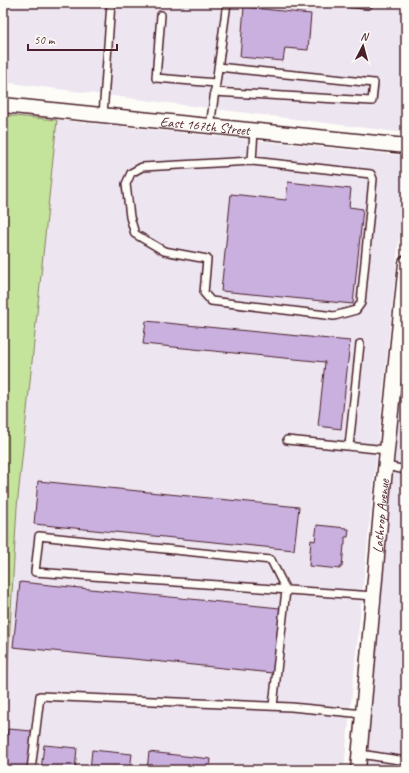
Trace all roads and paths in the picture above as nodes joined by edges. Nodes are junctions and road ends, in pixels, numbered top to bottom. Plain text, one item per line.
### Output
1 (111, 3) edge
2 (227, 3) edge
3 (348, 3) edge
4 (368, 3) edge
5 (161, 15) dead end
6 (218, 67) junction
7 (216, 83) junction
8 (214, 92) junction
9 (3, 105) edge
10 (103, 116) junction
11 (210, 127) junction
12 (254, 131) junction
13 (406, 146) edge
14 (252, 161) junction
15 (406, 263) edge
16 (360, 344) dead end
17 (287, 440) dead end
18 (349, 446) junction
19 (387, 450) junction
20 (386, 466) junction
21 (406, 470) edge
22 (286, 590) junction
23 (374, 596) junction
24 (273, 706) junction
25 (364, 714) junction
26 (360, 754) junction
27 (406, 761) edge
28 (31, 770) edge
29 (358, 770) edge

1 - 10 lane
2 - 6 lane
3 - 4 lane
5 - 7 lane
6 - 7 lane
6 - 8 lane
7 - 8 lane
8 - 11 lane
9 - 10 street, East 167th Street
10 - 11 street, East 167th Street
11 - 12 street, East 167th Street
12 - 13 street, East 167th Street
12 - 14 lane
14 - 14 lane
15 - 19 street, Lathrop Avenue
16 - 18 lane
17 - 18 lane
18 - 19 lane
19 - 20 street, Lathrop Avenue
20 - 21 lane
20 - 23 street, Lathrop Avenue
22 - 22 lane
22 - 23 lane
22 - 24 lane
23 - 25 street, Lathrop Avenue
24 - 25 lane
24 - 28 lane
25 - 26 street, Lathrop Avenue
26 - 27 lane
26 - 29 street, Lathrop Avenue

